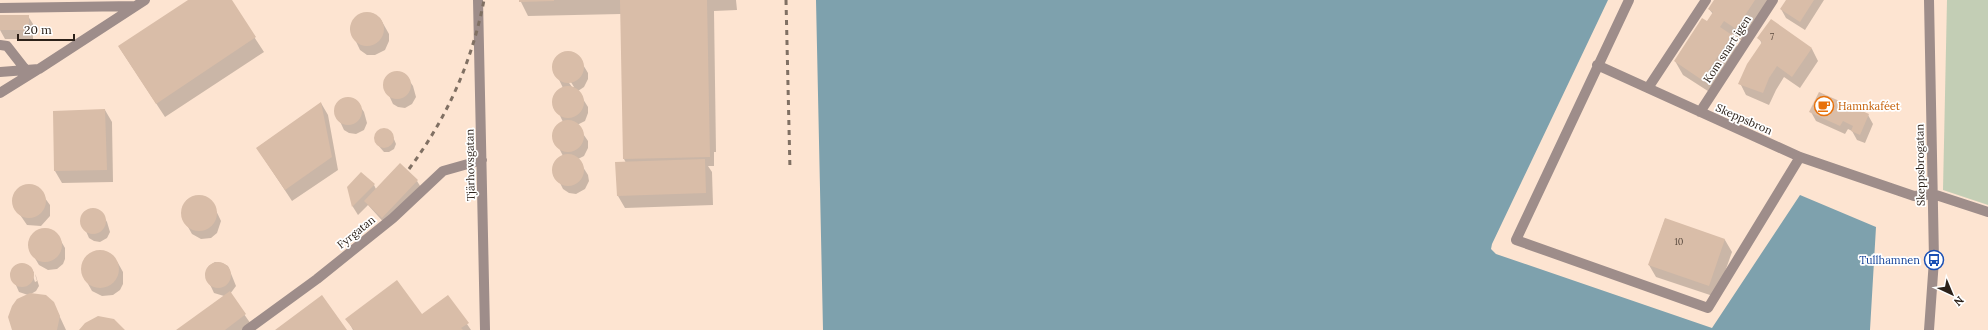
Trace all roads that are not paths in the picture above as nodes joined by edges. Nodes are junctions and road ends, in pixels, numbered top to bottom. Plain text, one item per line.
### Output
1 (478, 0) edge
2 (1629, 0) edge
3 (1706, 0) edge
4 (1774, 0) edge
5 (1929, 0) edge
6 (141, 3) edge
7 (0, 8) edge
8 (0, 44) edge
9 (1597, 65) junction
10 (25, 69) junction
11 (39, 69) junction
12 (0, 72) edge
13 (1648, 88) junction
14 (0, 93) edge
15 (1700, 112) junction
16 (1800, 156) junction
17 (482, 160) junction
18 (1933, 194) junction
19 (1988, 212) edge
20 (247, 330) edge
21 (484, 330) edge
22 (1930, 330) edge

1 - 17 street, Tjärhovsgatan
2 - 9 street
3 - 13 street
4 - 15 street, Kom snart igen
5 - 18 street, Skeppsbrogatan
6 - 7 street
6 - 11 street
8 - 10 street
9 - 13 street, Skeppsbron
9 - 16 street
10 - 11 street
10 - 12 street
11 - 14 street
13 - 15 street, Skeppsbron
15 - 16 street, Skeppsbron
16 - 18 street, Skeppsbron
17 - 20 street, Fyrgatan
17 - 21 street, Tjärhovsgatan
18 - 19 street
18 - 22 street, Skeppsbrogatan

